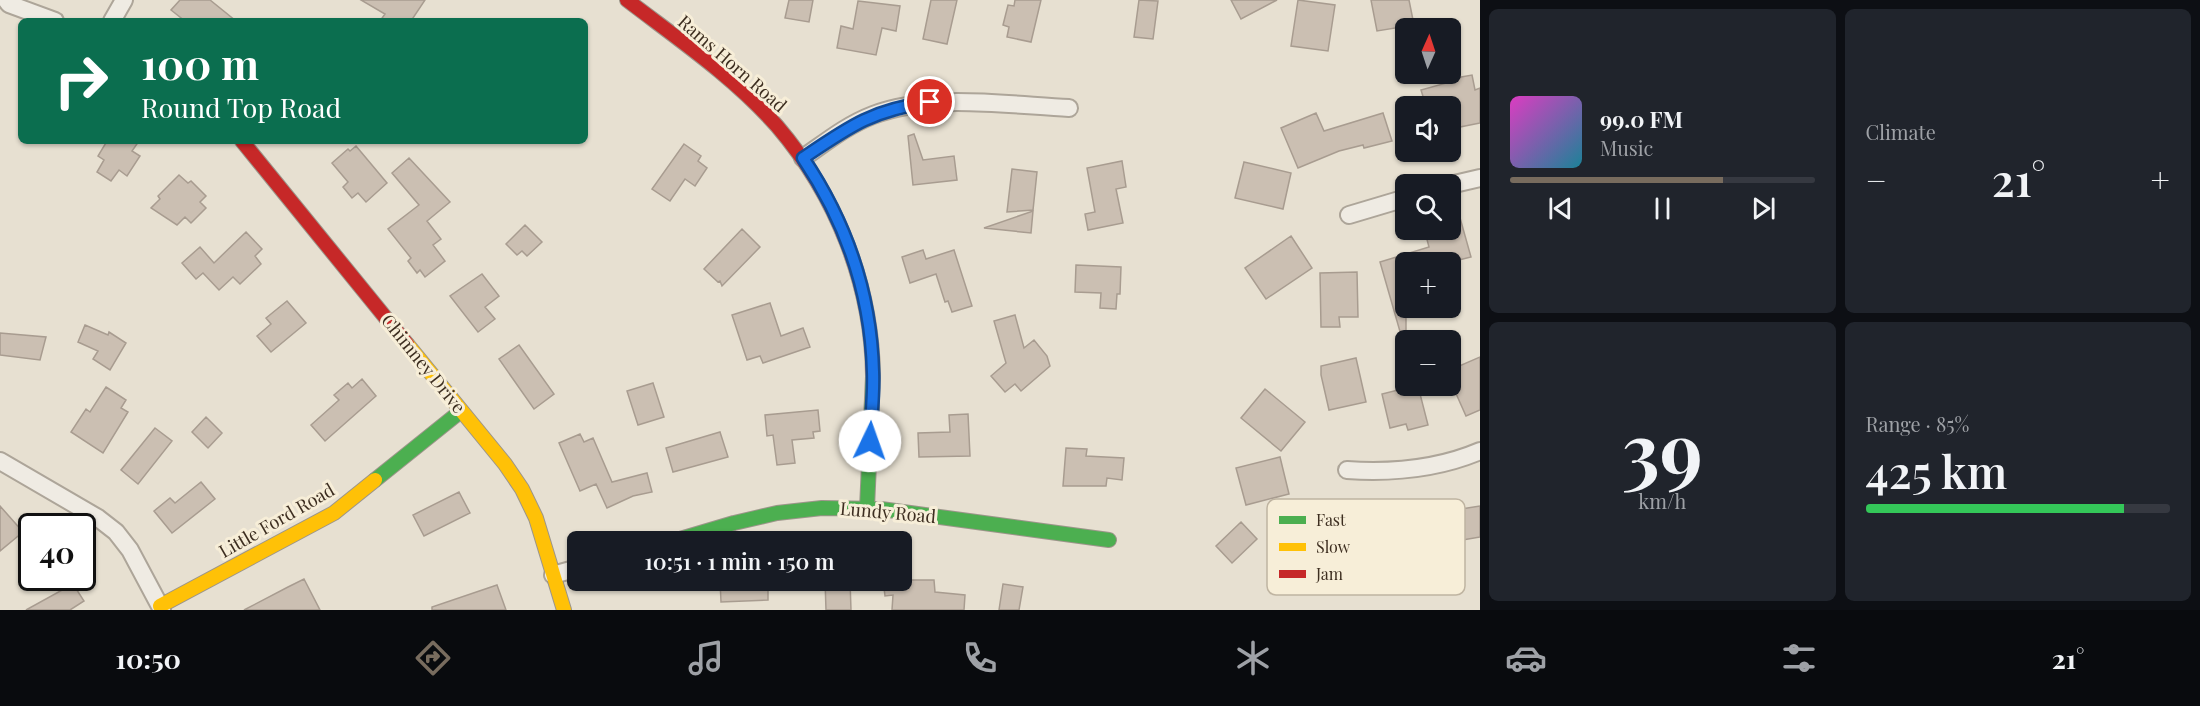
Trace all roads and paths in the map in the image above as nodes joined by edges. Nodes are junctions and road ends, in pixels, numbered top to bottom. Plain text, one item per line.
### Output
1 (124, 0) edge
2 (627, 0) edge
3 (7, 2) edge
4 (47, 18) edge
5 (113, 18) edge
6 (1069, 108) dead end
7 (244, 144) edge
8 (803, 158) junction
9 (1480, 178) edge
10 (1461, 182) edge
11 (1395, 201) edge
12 (1349, 215) dead end
13 (461, 411) junction
14 (1480, 451) edge
15 (0, 461) edge
16 (1347, 470) dead end
17 (867, 508) junction
18 (707, 531) edge
19 (1109, 540) dead end
20 (567, 571) edge
21 (553, 575) junction
22 (161, 608) edge
23 (564, 610) edge

1 - 5 street
2 - 8 street, Rams Horn Road
3 - 4 street
6 - 8 street
7 - 13 street, Chimney Drive
8 - 17 street, Rams Horn Road
9 - 10 street
11 - 12 street
13 - 21 street, Chimney Drive
13 - 22 street, Little Ford Road
14 - 16 street
15 - 22 street
17 - 18 street, Lundy Road
17 - 19 street, Lundy Road
20 - 21 street
21 - 23 street, Chimney Drive

